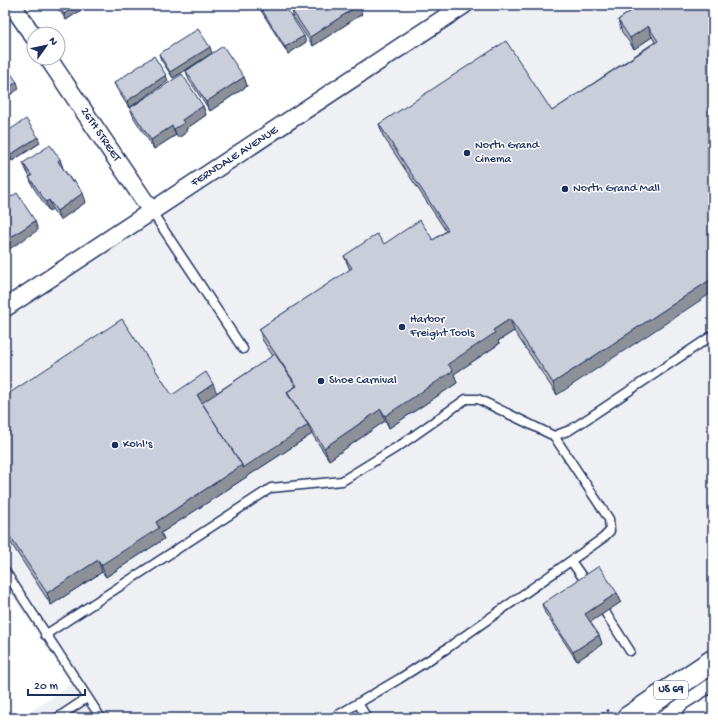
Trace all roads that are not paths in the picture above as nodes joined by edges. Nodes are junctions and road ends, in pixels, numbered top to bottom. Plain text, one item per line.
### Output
1 (12, 5) edge
2 (464, 5) edge
3 (26, 26) edge
4 (53, 66) edge
5 (152, 212) junction
6 (5, 308) edge
7 (713, 335) edge
8 (243, 349) dead end
9 (554, 436) junction
10 (571, 561) junction
11 (5, 571) edge
12 (588, 585) edge
13 (605, 612) edge
14 (46, 635) junction
15 (630, 651) dead end
16 (713, 662) edge
17 (88, 698) junction
18 (358, 703) junction
19 (713, 706) edge
20 (57, 718) edge
21 (101, 718) edge
22 (333, 718) edge
23 (367, 718) edge
24 (628, 718) edge
25 (694, 718) edge

1 - 3 street
2 - 5 street, FERNDALE AVENUE
4 - 5 street, 26TH STREET
5 - 6 street, FERNDALE AVENUE
5 - 8 lane
7 - 9 lane
9 - 10 lane
9 - 14 lane
10 - 12 lane
10 - 18 lane
11 - 14 lane
13 - 15 lane
14 - 17 lane
16 - 24 main road, US 69
17 - 20 lane
17 - 21 lane
18 - 22 lane
18 - 23 lane
19 - 25 main road

